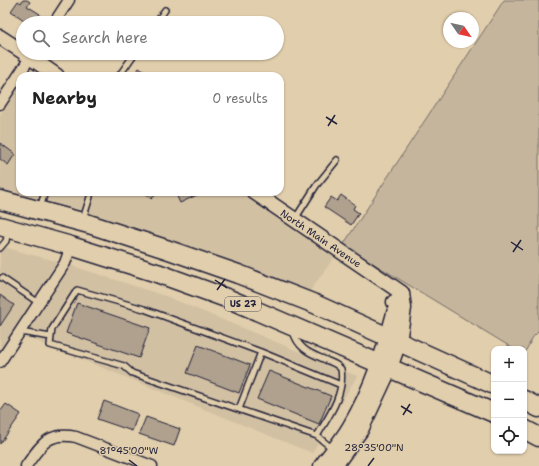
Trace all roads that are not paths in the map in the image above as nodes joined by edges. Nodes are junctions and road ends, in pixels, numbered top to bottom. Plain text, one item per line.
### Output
1 (69, 0) edge
2 (165, 10) dead end
3 (59, 16) edge
4 (161, 16) edge
5 (0, 37) edge
6 (16, 47) edge
7 (25, 60) edge
8 (36, 60) edge
9 (130, 60) edge
10 (18, 72) edge
11 (52, 72) edge
12 (122, 72) edge
13 (16, 75) edge
14 (0, 104) edge
15 (337, 160) dead end
16 (44, 196) edge
17 (260, 196) edge
18 (90, 197) dead end
19 (0, 200) edge
20 (39, 211) junction
21 (295, 220) junction
22 (82, 223) junction
23 (4, 227) edge
24 (71, 246) junction
25 (0, 248) edge
26 (2, 278) dead end
27 (39, 303) junction
28 (292, 326) junction
29 (20, 332) junction
30 (51, 337) junction
31 (393, 339) junction
32 (261, 352) junction
33 (0, 362) edge
34 (384, 365) junction
35 (491, 384) edge
36 (341, 385) junction
37 (527, 402) edge
38 (539, 408) edge
39 (238, 409) junction
40 (491, 413) edge
41 (527, 431) edge
42 (317, 436) junction
43 (539, 437) edge
44 (337, 457) edge
45 (26, 466) edge
46 (152, 466) edge
47 (321, 466) edge

1 - 3 street
2 - 4 lane
5 - 6 street
7 - 10 street
8 - 11 street
9 - 12 lane
13 - 14 street
15 - 21 lane
16 - 20 lane
17 - 21 street, North Main Avenue
18 - 22 lane
19 - 20 highway, US 27
20 - 22 highway, US 27
21 - 31 street, North Main Avenue
22 - 31 highway, US 27
23 - 24 highway, US 27
23 - 25 lane
24 - 27 street
24 - 28 highway, US 27
26 - 27 lane
27 - 29 street
28 - 34 highway, US 27
28 - 36 lane
29 - 30 lane
29 - 33 street
30 - 32 lane
30 - 39 lane
31 - 34 street
31 - 35 highway, US 27
32 - 36 lane
32 - 39 lane
34 - 40 highway, US 27
34 - 44 street
34 - 44 street
36 - 42 lane
37 - 38 highway
39 - 42 lane
41 - 43 highway
42 - 44 lane
44 - 47 street
45 - 46 street

